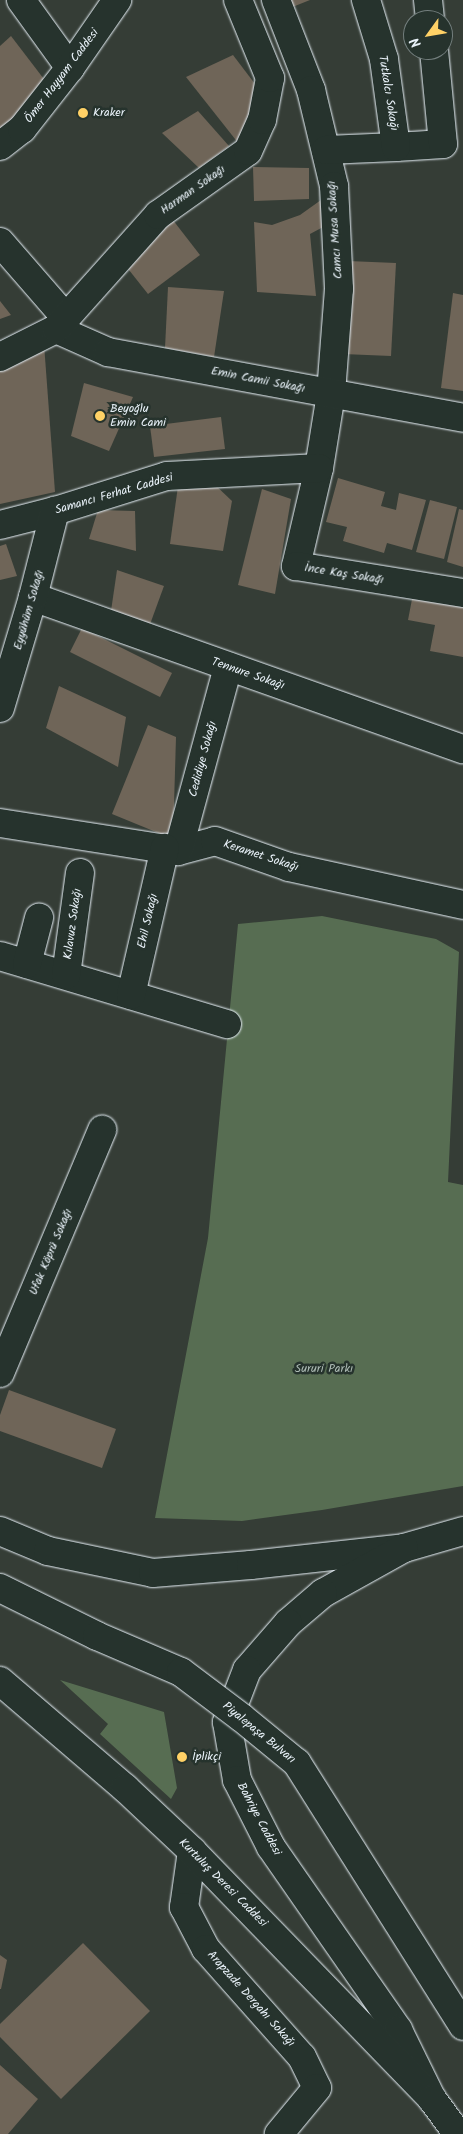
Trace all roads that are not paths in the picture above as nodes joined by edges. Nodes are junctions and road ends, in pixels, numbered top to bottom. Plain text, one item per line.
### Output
1 (21, 0) edge
2 (117, 0) edge
3 (238, 0) edge
4 (276, 0) edge
5 (366, 0) edge
6 (436, 60) edge
7 (70, 68) junction
8 (453, 144) edge
9 (0, 146) edge
10 (396, 147) junction
11 (326, 150) junction
12 (0, 242) edge
13 (61, 324) junction
14 (0, 357) edge
15 (331, 394) junction
16 (463, 418) edge
17 (319, 468) junction
18 (55, 511) junction
19 (0, 525) edge
20 (463, 593) edge
21 (33, 597) junction
22 (228, 667) junction
23 (0, 708) edge
24 (463, 749) edge
25 (0, 823) edge
26 (172, 850) junction
27 (80, 873) dead end
28 (463, 905) edge
29 (39, 918) dead end
30 (0, 956) edge
31 (27, 964) junction
32 (66, 975) junction
33 (131, 995) junction
34 (227, 1024) dead end
35 (102, 1130) dead end
36 (1, 1368) edge
37 (0, 1531) edge
38 (463, 1531) edge
39 (404, 1548) junction
40 (0, 1588) edge
41 (0, 1681) edge
42 (192, 1851) junction
43 (463, 2026) edge
44 (432, 2099) junction
45 (278, 2134) edge
46 (458, 2134) edge

1 - 7 street
2 - 7 street, Ömer Hayyam Caddesi
3 - 13 street, Harman Sokağı
4 - 11 street, Camcı Musa Sokağı
5 - 10 street, Tutkalcı Sokağı
6 - 8 street
7 - 9 street, Ömer Hayyam Caddesi
8 - 10 street
10 - 11 street, Tutkalcı Sokağı
11 - 15 street, Camcı Musa Sokağı
12 - 13 street
13 - 14 street, Harman Sokağı
13 - 15 street, Emin Camii Sokağı
15 - 16 street, Emin Camii Sokağı
15 - 17 street, Camcı Musa Sokağı
17 - 18 street, Samancı Ferhat Caddesi
17 - 20 street, İnce Kaş Sokağı
18 - 19 street, Samancı Ferhat Caddesi
18 - 21 street, Eyyühüm Sokağı
21 - 22 street, Tennure Sokağı
21 - 23 street, Eyyühüm Sokağı
22 - 24 street, Tennure Sokağı
22 - 26 street, Cedidiye Sokağı
25 - 26 street, Keramet Sokağı
26 - 28 street, Keramet Sokağı
26 - 33 street, Ehil Sokağı
27 - 32 street, Kılavuz Sokağı
29 - 31 street
30 - 31 street
31 - 32 street
32 - 33 street
33 - 34 street
35 - 36 street, Ufak Köprü Sokağı
37 - 39 street, Bahriye Caddesi
38 - 39 street, Bahriye Caddesi
39 - 44 street, Bahriye Caddesi
40 - 43 street, Piyalepaşa Bulvarı, bridge
41 - 42 street, Kurtuluş Deresi Caddesi
42 - 44 street, Kurtuluş Deresi Caddesi
42 - 45 street, Arapzade Dergahı Sokağı
44 - 46 street

